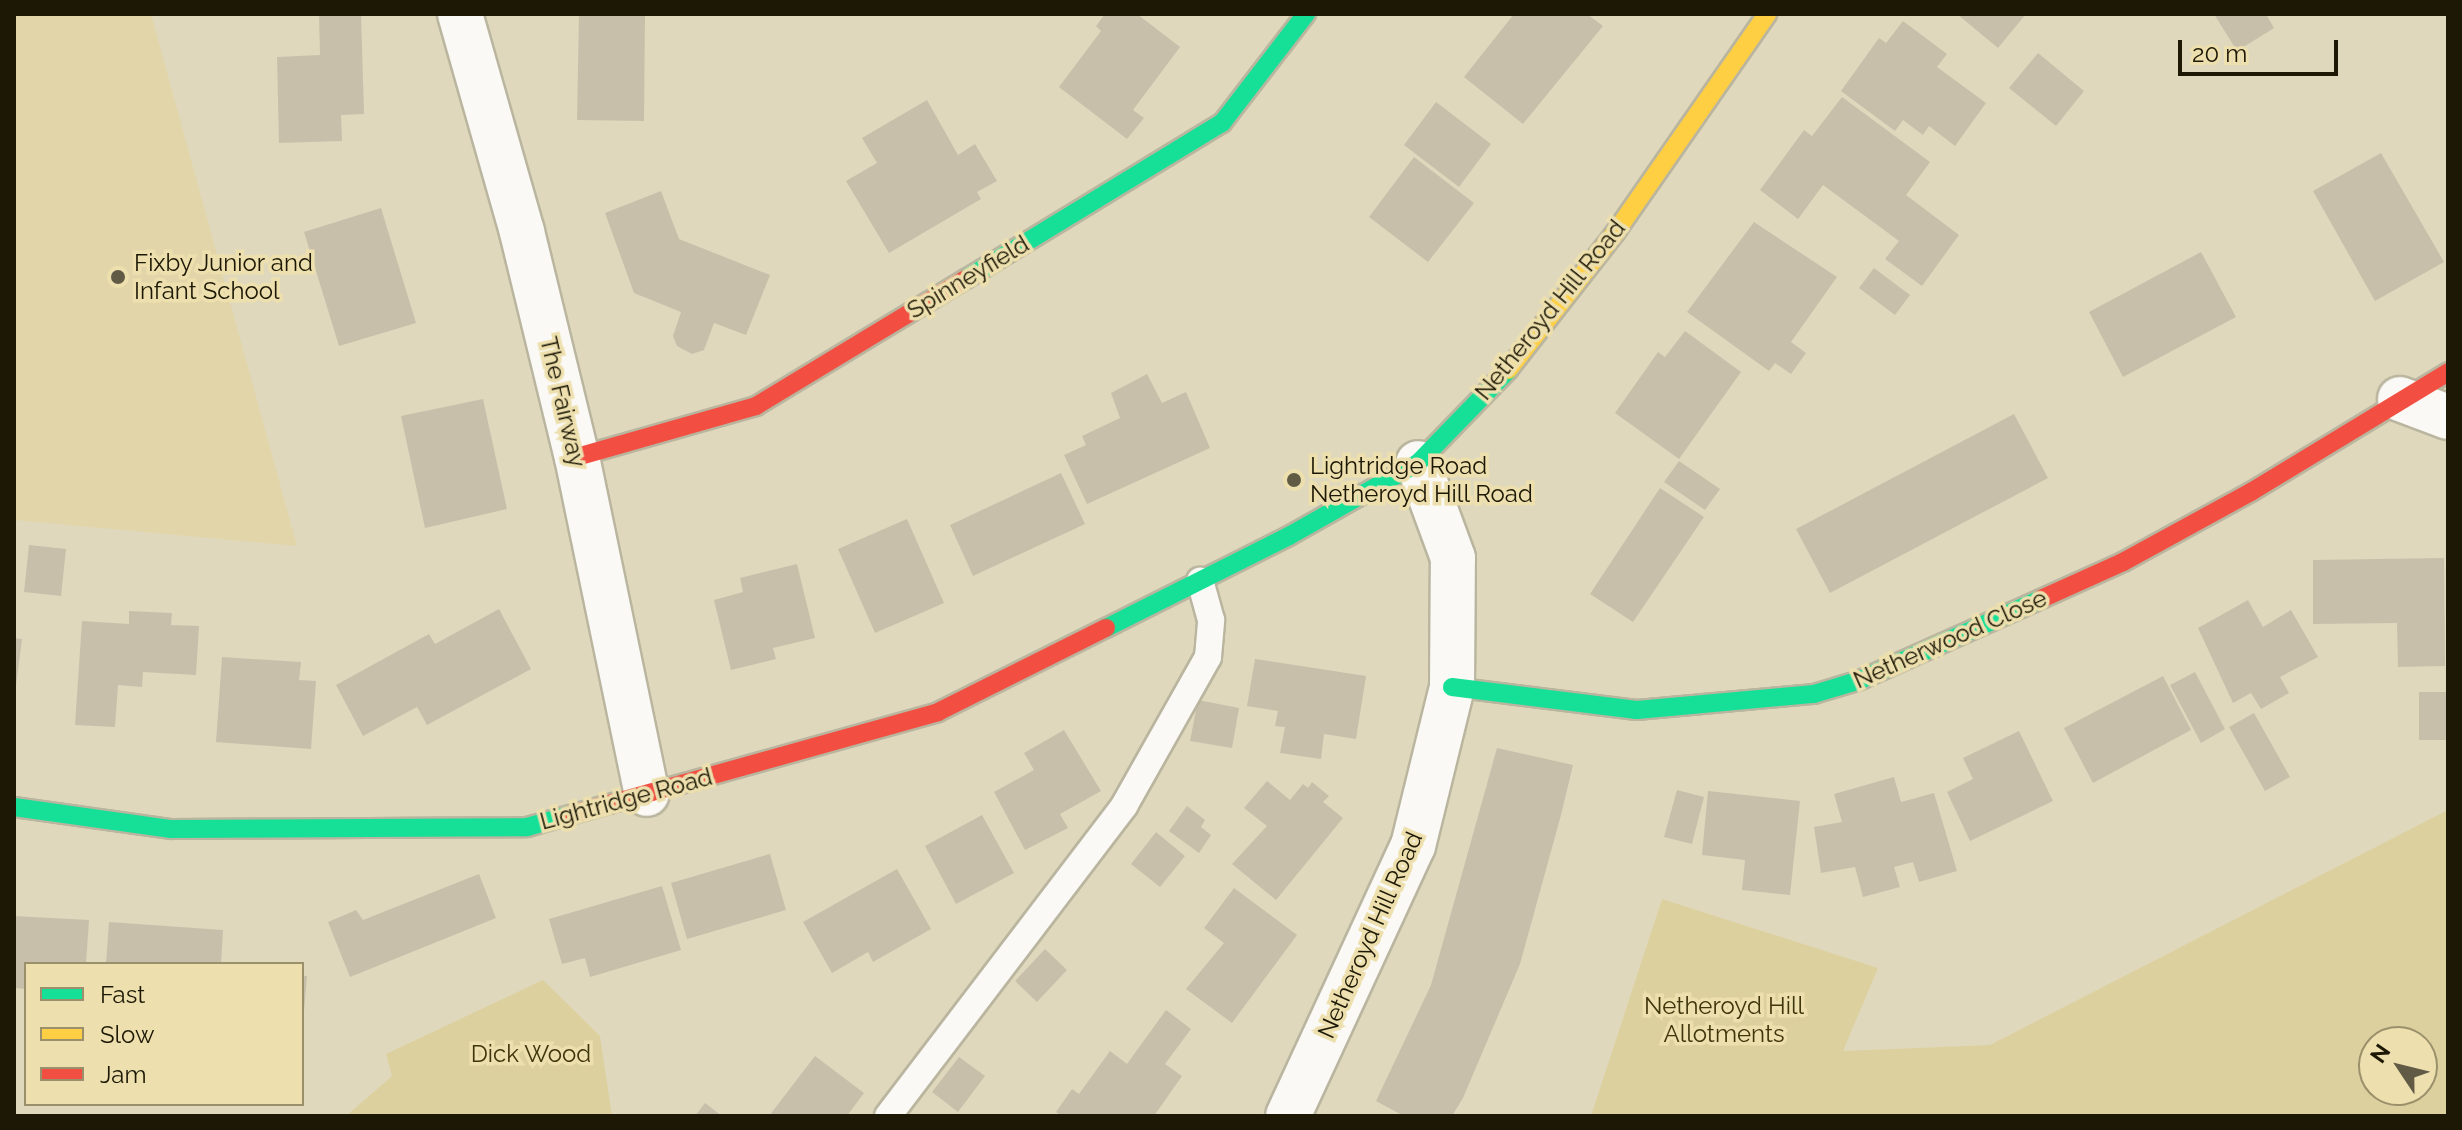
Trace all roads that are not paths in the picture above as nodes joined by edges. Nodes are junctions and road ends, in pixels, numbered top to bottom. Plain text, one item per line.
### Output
1 (460, 14) edge
2 (1306, 14) edge
3 (1767, 14) edge
4 (2448, 372) edge
5 (2400, 399) junction
6 (2448, 417) edge
7 (577, 457) junction
8 (1418, 463) junction
9 (1200, 580) junction
10 (1452, 687) junction
11 (647, 794) junction
12 (14, 807) edge
13 (888, 1116) edge
14 (1288, 1116) edge

1 - 7 street, The Fairway
2 - 7 street, Spinneyfield
3 - 8 street, Netheroyd Hill Road
4 - 5 street, Netherwood Close
5 - 6 street
5 - 10 street, Netherwood Close
7 - 11 street, The Fairway
8 - 9 street, Lightridge Road
8 - 10 street, Netheroyd Hill Road
9 - 11 street, Lightridge Road
9 - 13 lane
10 - 14 street, Netheroyd Hill Road
11 - 12 street, Lightridge Road

